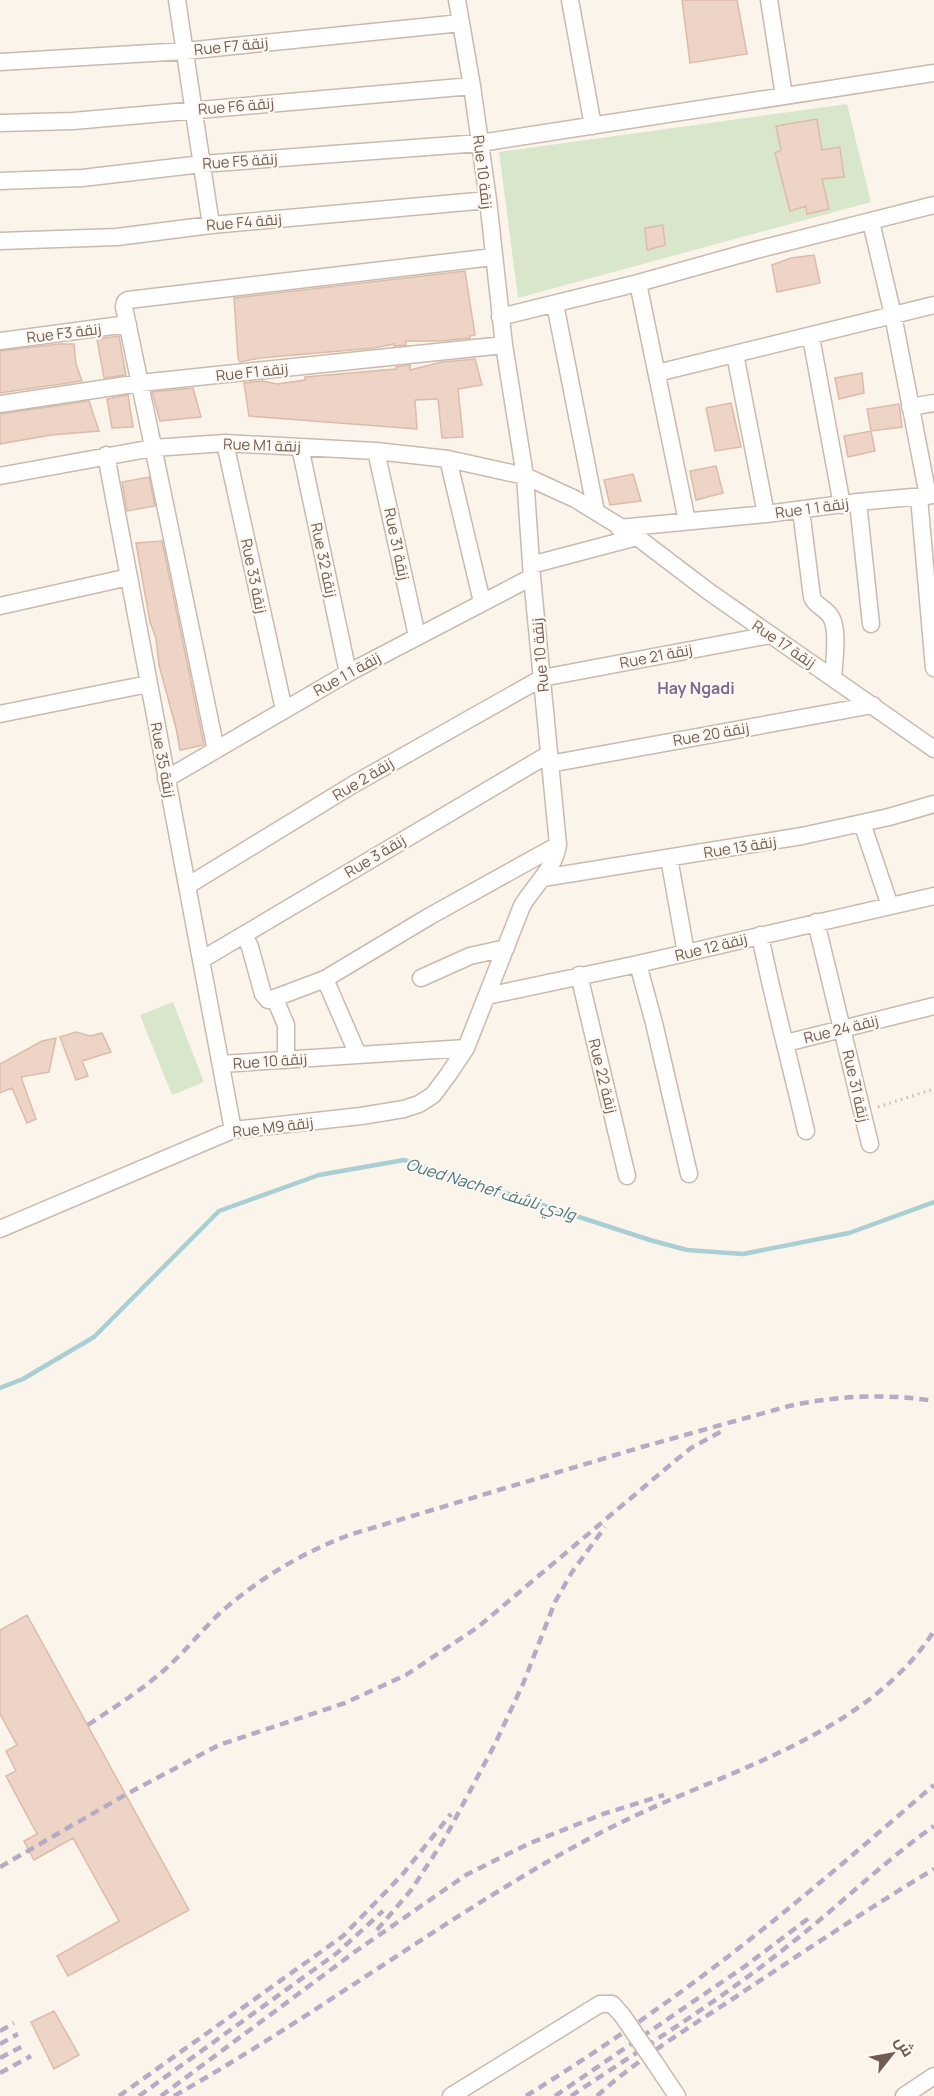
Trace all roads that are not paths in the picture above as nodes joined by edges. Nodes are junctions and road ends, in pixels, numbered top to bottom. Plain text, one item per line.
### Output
1 (177, 0) edge
2 (457, 0) edge
3 (570, 0) edge
4 (769, 0) edge
5 (461, 22) junction
6 (185, 51) junction
7 (0, 62) edge
8 (934, 73) edge
9 (472, 86) junction
10 (784, 96) junction
11 (194, 110) junction
12 (0, 123) edge
13 (593, 126) junction
14 (480, 143) junction
15 (202, 164) junction
16 (0, 181) edge
17 (488, 200) junction
18 (934, 205) edge
19 (871, 222) junction
20 (211, 225) junction
21 (0, 241) edge
22 (493, 257) junction
23 (638, 283) junction
24 (555, 304) junction
25 (934, 305) edge
26 (893, 315) junction
27 (500, 317) junction
28 (128, 324) junction
29 (811, 337) junction
30 (0, 341) edge
31 (504, 345) junction
32 (735, 354) junction
33 (657, 373) junction
34 (140, 383) junction
35 (934, 403) edge
36 (0, 404) edge
37 (909, 407) junction
38 (225, 443) junction
39 (300, 447) junction
40 (153, 448) junction
41 (376, 451) junction
42 (106, 456) junction
43 (448, 459) junction
44 (0, 476) edge
45 (525, 476) junction
46 (927, 496) edge
47 (850, 503) junction
48 (801, 510) junction
49 (596, 512) junction
50 (766, 514) junction
51 (687, 521) junction
52 (619, 528) junction
53 (637, 537) junction
54 (532, 571) junction
55 (129, 577) junction
56 (482, 602) junction
57 (0, 606) edge
58 (932, 617) edge
59 (871, 624) dead end
60 (770, 635) junction
61 (417, 636) junction
62 (934, 668) edge
63 (348, 673) junction
64 (542, 678) junction
65 (833, 678) junction
66 (148, 684) junction
67 (873, 705) junction
68 (284, 710) junction
69 (0, 714) edge
70 (934, 748) edge
71 (216, 750) junction
72 (549, 759) junction
73 (166, 778) junction
74 (934, 804) edge
75 (862, 823) junction
76 (558, 845) junction
77 (669, 858) junction
78 (543, 878) junction
79 (187, 885) junction
80 (934, 896) edge
81 (890, 906) junction
82 (816, 922) junction
83 (244, 934) junction
84 (760, 934) junction
85 (506, 948) junction
86 (686, 953) junction
87 (201, 960) junction
88 (638, 964) junction
89 (579, 975) junction
90 (421, 978) dead end
91 (325, 979) junction
92 (487, 996) junction
93 (275, 999) junction
94 (934, 1006) edge
95 (843, 1029) junction
96 (786, 1042) junction
97 (466, 1048) junction
98 (358, 1055) junction
99 (285, 1060) junction
100 (221, 1064) junction
101 (233, 1130) junction
102 (806, 1131) dead end
103 (870, 1144) dead end
104 (689, 1174) dead end
105 (627, 1176) dead end
106 (0, 1229) edge
107 (934, 2076) edge
108 (451, 2096) edge
109 (677, 2096) edge
110 (904, 2096) edge

1 - 6 street
2 - 5 street, Rue 10 زنقة
3 - 13 street
4 - 10 street
5 - 6 street, Rue F7 زنقة
5 - 9 street, Rue 10 زنقة
6 - 7 street, Rue F7 زنقة
6 - 11 street
8 - 10 street, Rue F5 زنقة
9 - 11 street, Rue F6 زنقة
9 - 14 street, Rue 10 زنقة
10 - 13 street, Rue F5 زنقة
11 - 12 street, Rue F6 زنقة
11 - 15 street
13 - 14 street, Rue F5 زنقة
14 - 15 street, Rue F5 زنقة
14 - 17 street, Rue 10 زنقة
15 - 16 street, Rue F5 زنقة
15 - 20 street
17 - 20 street, Rue F4 زنقة
17 - 22 street, Rue 10 زنقة
18 - 19 street
19 - 23 street
19 - 26 street
20 - 21 street, Rue F4 زنقة
22 - 27 street, Rue 10 زنقة
22 - 28 street
23 - 24 street
23 - 33 street
24 - 27 street
24 - 49 street
25 - 26 street
26 - 29 street
26 - 37 street
27 - 31 street, Rue 10 زنقة
28 - 30 street, Rue F3 زنقة
28 - 34 street
29 - 32 street
29 - 47 street
31 - 34 street, Rue F1 زنقة
31 - 45 street, Rue 10 زنقة
32 - 33 street
32 - 50 street
33 - 51 street
34 - 36 street, Rue F1 زنقة
34 - 40 street
35 - 37 street
37 - 46 street
38 - 39 street, Rue M1 زنقة
38 - 40 street, Rue M1 زنقة
38 - 68 street, Rue 33 زنقة
39 - 41 street, Rue M1 زنقة
39 - 63 street, Rue 32 زنقة
40 - 42 street, Rue M1 زنقة
40 - 71 street
41 - 43 street, Rue M1 زنقة
41 - 61 street, Rue 31 زنقة
42 - 44 street, Rue M1 زنقة
42 - 55 street, Rue 35 زنقة
43 - 45 street, Rue M1 زنقة
43 - 56 street
45 - 49 street, Rue 17 زنقة
45 - 54 street, Rue 10 زنقة
46 - 47 street, Rue 1 زنقة 1
46 - 58 street
47 - 48 street, Rue 1 زنقة 1
47 - 59 street
48 - 50 street, Rue 1 زنقة 1
48 - 65 street
49 - 52 street, Rue 17 زنقة
50 - 51 street, Rue 1 زنقة 1
51 - 52 street, Rue 1 زنقة 1
52 - 53 street, Rue 17 زنقة
53 - 54 street
53 - 60 street, Rue 17 زنقة
54 - 56 street, Rue 1 زنقة 1
54 - 64 street, Rue 10 زنقة
55 - 57 street
55 - 66 street, Rue 35 زنقة
56 - 61 street, Rue 1 زنقة 1
58 - 62 street
60 - 64 street, Rue 21 زنقة
60 - 65 street, Rue 17 زنقة
61 - 63 street, Rue 1 زنقة 1
63 - 68 street, Rue 1 زنقة 1
64 - 72 street, Rue 10 زنقة
64 - 79 street, Rue 2 زنقة
65 - 67 street, Rue 17 زنقة
66 - 69 street
66 - 73 street, Rue 35 زنقة
67 - 70 street, Rue 17 زنقة
67 - 72 street, Rue 20 زنقة
68 - 71 street, Rue 1 زنقة 1
71 - 73 street, Rue 1 زنقة 1
72 - 76 street, Rue 10 زنقة
72 - 83 street, Rue 3 زنقة
73 - 79 street, Rue 35 زنقة
74 - 75 street, Rue 13 زنقة
75 - 77 street, Rue 13 زنقة
75 - 81 street
76 - 78 street, Rue 10 زنقة
76 - 91 street
77 - 78 street, Rue 13 زنقة
77 - 86 street
78 - 85 street, Rue 10 زنقة
79 - 87 street, Rue 35 زنقة
80 - 81 street, Rue 12 زنقة
81 - 82 street, Rue 12 زنقة
82 - 84 street, Rue 12 زنقة
82 - 95 street, Rue 31 زنقة
83 - 87 street, Rue 3 زنقة
83 - 93 street
84 - 86 street, Rue 12 زنقة
84 - 96 street, Rue 24 زنقة
85 - 90 street
85 - 92 street, Rue 10 زنقة
86 - 88 street, Rue 12 زنقة
87 - 100 street, Rue 35 زنقة
88 - 89 street, Rue 12 زنقة
88 - 104 street
89 - 92 street, Rue 12 زنقة
89 - 105 street, Rue 22 زنقة
91 - 93 street
91 - 98 street
92 - 97 street, Rue 10 زنقة
93 - 99 street
94 - 95 street, Rue 24 زنقة
95 - 96 street, Rue 24 زنقة
95 - 103 street, Rue 31 زنقة
96 - 102 street
97 - 98 street, Rue 10 زنقة
97 - 101 street, Rue M9 زنقة
98 - 99 street, Rue 10 زنقة
99 - 100 street, Rue 10 زنقة
100 - 101 street, Rue 35 زنقة
101 - 106 street, Rue M9 زنقة
107 - 110 street
108 - 109 street, bridge

